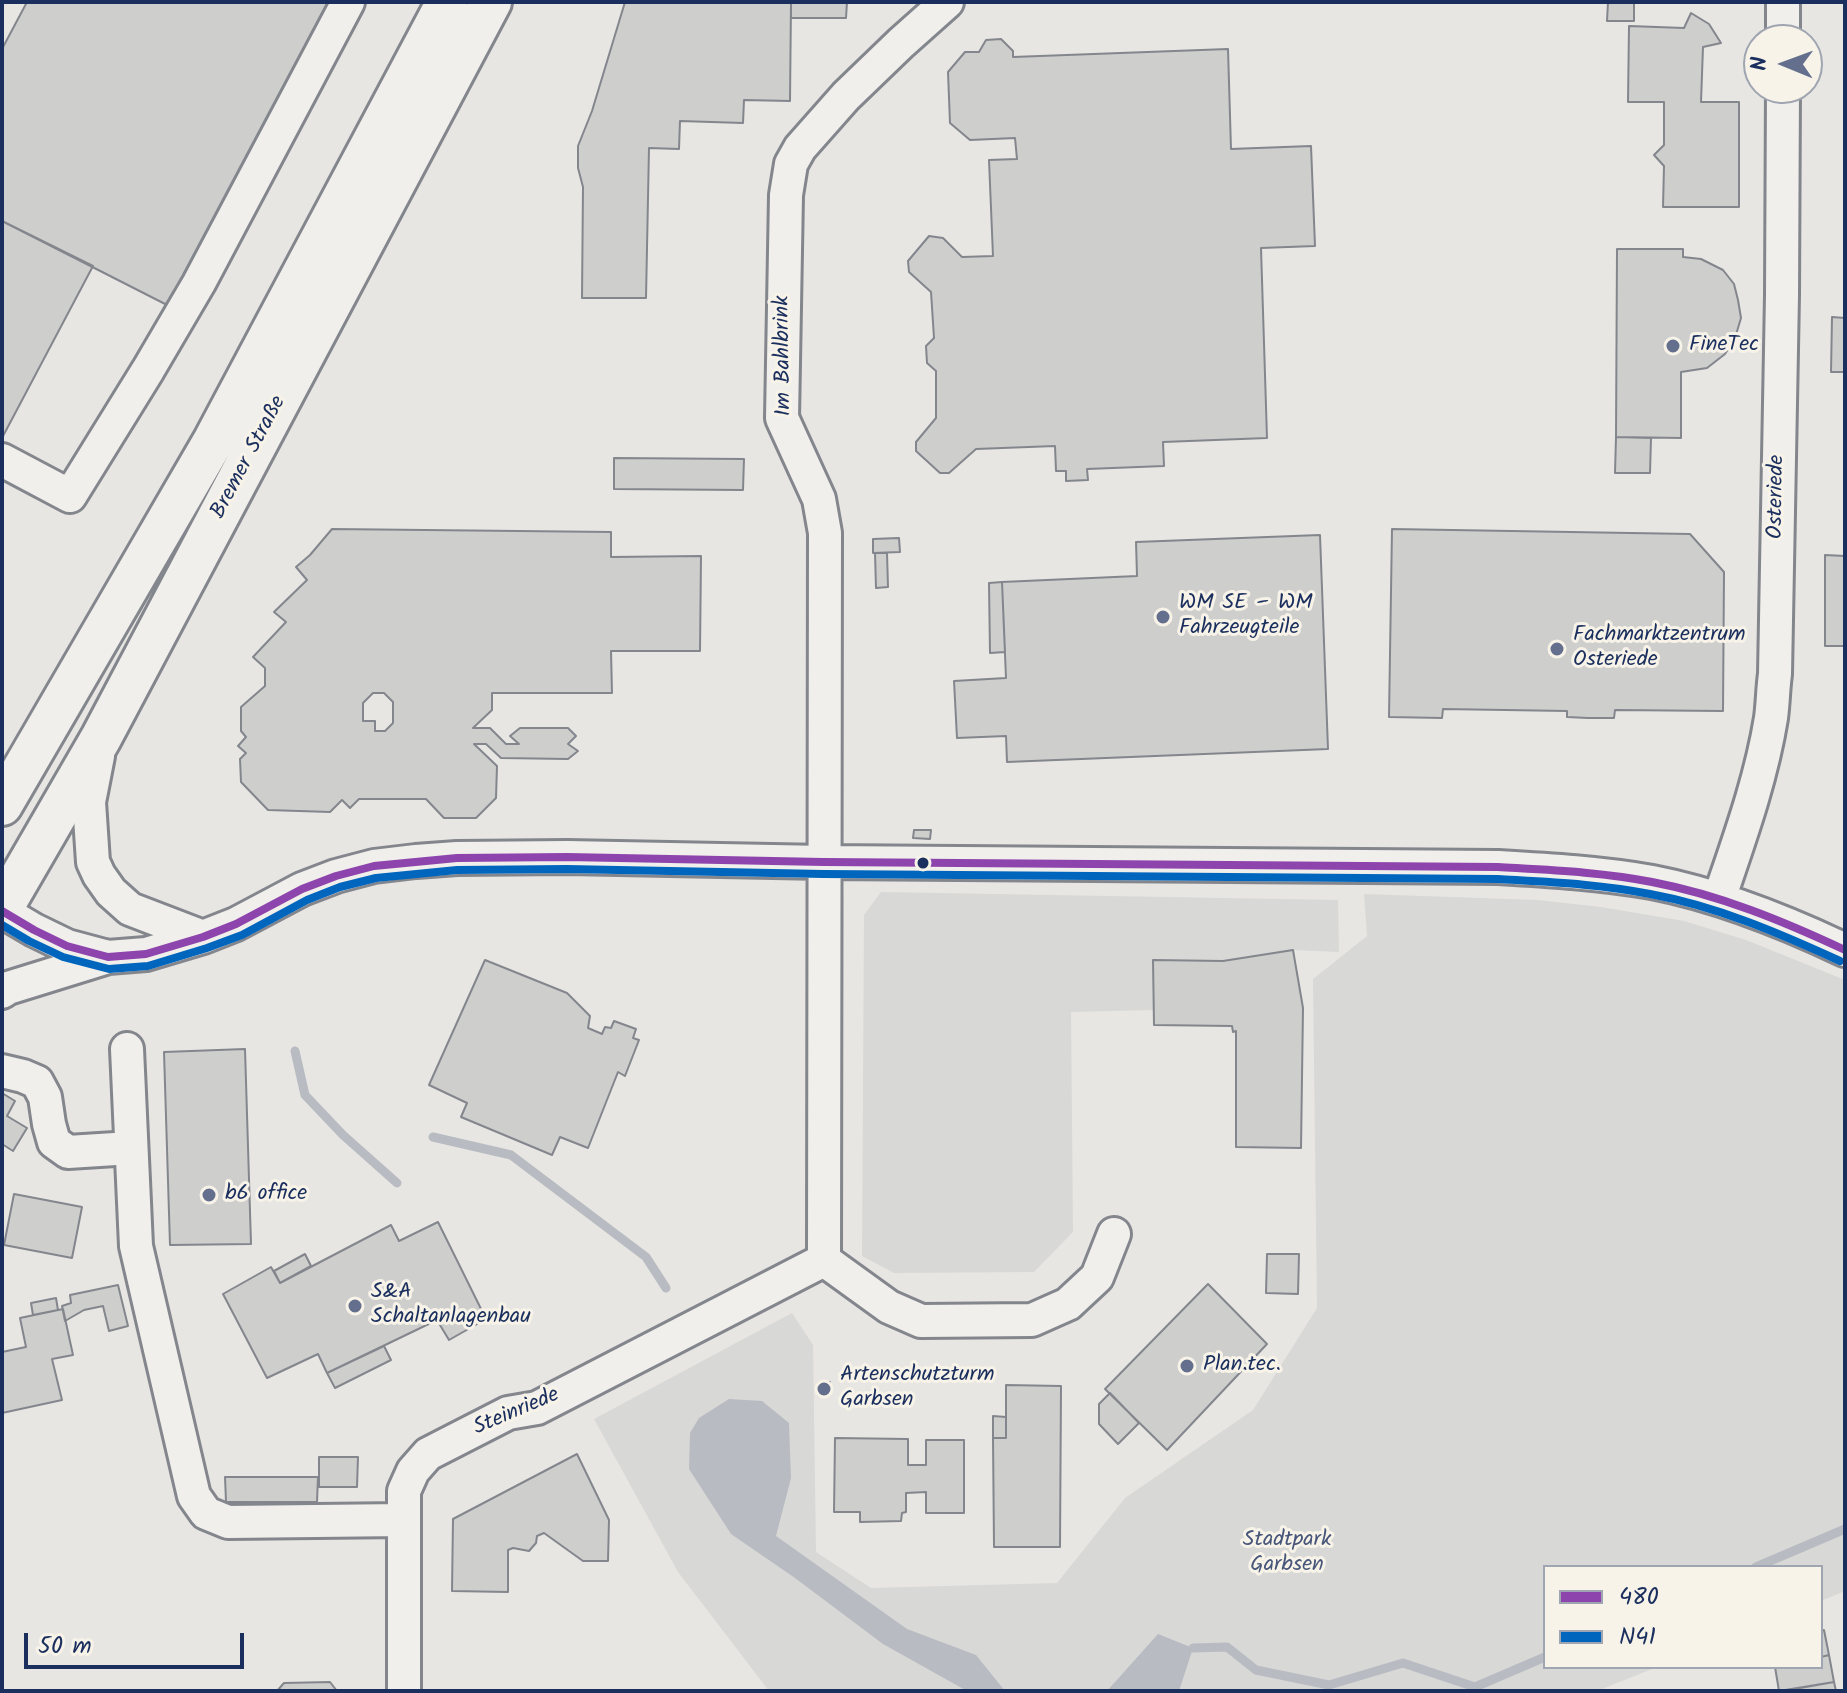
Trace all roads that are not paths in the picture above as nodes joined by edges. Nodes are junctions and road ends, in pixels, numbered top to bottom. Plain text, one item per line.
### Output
1 (348, 2) edge
2 (491, 2) edge
3 (947, 2) edge
4 (1783, 2) edge
5 (433, 12) edge
6 (1783, 24) edge
7 (1783, 104) edge
8 (2, 460) edge
9 (101, 738) junction
10 (2, 805) edge
11 (824, 862) junction
12 (1719, 899) junction
13 (2, 910) edge
14 (203, 937) junction
15 (1845, 950) edge
16 (108, 957) junction
17 (2, 992) edge
18 (127, 1049) dead end
19 (2, 1071) edge
20 (131, 1148) junction
21 (1114, 1234) dead end
22 (824, 1260) junction
23 (403, 1520) junction
24 (404, 1691) edge

1 - 8 street
2 - 9 main road, Bremer Straße
3 - 11 street, Im Bahlbrink
4 - 6 street
5 - 10 main road, Bremer Straße
7 - 12 street, Osteriede
9 - 13 main road, Bremer Straße
9 - 14 street
11 - 12 street
11 - 14 street
11 - 22 street
12 - 15 street
13 - 16 street
14 - 16 street
16 - 17 street
18 - 20 street
19 - 20 street
20 - 23 street
21 - 22 street
22 - 23 street, Steinriede
23 - 24 street, Steinriede

